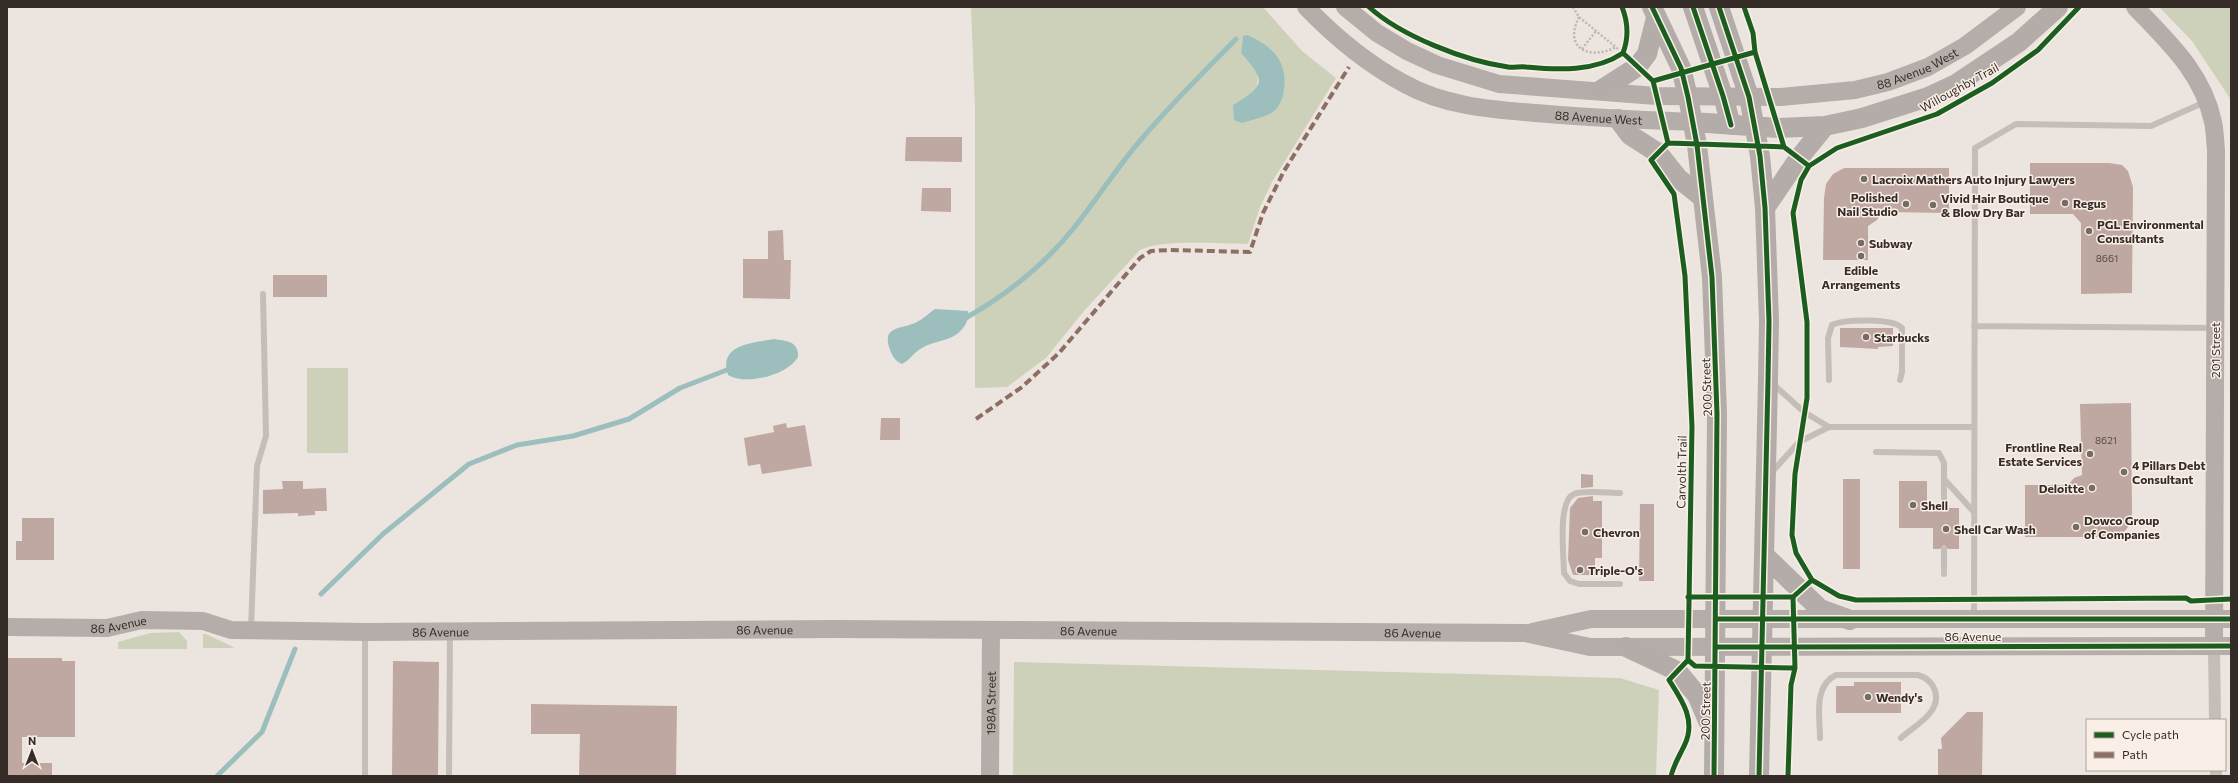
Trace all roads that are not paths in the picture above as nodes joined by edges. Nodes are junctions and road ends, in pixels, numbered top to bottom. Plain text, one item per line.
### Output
1 (1306, 7) edge
2 (1345, 7) edge
3 (1693, 7) edge
4 (1719, 7) edge
5 (2017, 7) edge
6 (2058, 7) edge
7 (2135, 7) edge
8 (1654, 12) edge
9 (1601, 90) junction
10 (1723, 96) junction
11 (1688, 97) junction
12 (1749, 97) junction
13 (2206, 101) junction
14 (1618, 119) junction
15 (1693, 122) junction
16 (1731, 125) junction
17 (1825, 126) junction
18 (1755, 127) junction
19 (1702, 198) junction
20 (1765, 208) junction
21 (263, 294) dead end
22 (1974, 326) junction
23 (2215, 328) junction
24 (1768, 380) junction
25 (1829, 380) dead end
26 (1900, 380) dead end
27 (1829, 427) junction
28 (1973, 427) junction
29 (1876, 452) dead end
30 (1766, 479) junction
31 (1944, 479) junction
32 (1620, 494) dead end
33 (1944, 508) dead end
34 (1973, 511) junction
35 (1944, 549) dead end
36 (1764, 555) junction
37 (1944, 574) dead end
38 (1620, 584) dead end
39 (1716, 619) junction
40 (1974, 619) junction
41 (2223, 619) edge
42 (1762, 620) junction
43 (1850, 620) junction
44 (7, 627) edge
45 (251, 630) junction
46 (991, 630) junction
47 (450, 631) junction
48 (365, 632) junction
49 (1525, 633) junction
50 (2223, 646) edge
51 (1626, 647) junction
52 (1762, 647) junction
53 (1716, 657) junction
54 (2215, 719) edge
55 (1715, 736) junction
56 (1820, 738) dead end
57 (1901, 738) dead end
58 (365, 776) edge
59 (449, 776) edge
60 (990, 776) edge
61 (1714, 776) edge
62 (1759, 776) edge

1 - 14 street, 88 Avenue West
2 - 9 street, 88 Avenue West
3 - 10 main road
4 - 12 main road
5 - 12 street, 88 Avenue West
6 - 17 main road, 88 Avenue West
7 - 13 street, 201 Street
8 - 9 main road
8 - 11 main road, 200 Street
9 - 11 street, 88 Avenue West
10 - 11 street, 88 Avenue West
10 - 12 street, 88 Avenue West
10 - 16 main road
11 - 15 main road, 200 Street
12 - 18 main road
13 - 22 lane
13 - 23 street, 201 Street
14 - 15 street, 88 Avenue West
14 - 19 main road
15 - 16 main road, 88 Avenue West
15 - 19 main road, 200 Street
16 - 18 main road, 88 Avenue West
17 - 18 main road, 88 Avenue West
17 - 20 main road
18 - 20 main road
19 - 39 main road, 200 Street
20 - 24 main road
21 - 45 lane
22 - 23 lane
22 - 28 lane
23 - 41 street, 201 Street
24 - 27 lane
24 - 30 main road
25 - 26 lane
27 - 28 lane
27 - 30 lane
28 - 34 lane
29 - 31 lane
30 - 36 main road
31 - 33 lane
31 - 34 lane
32 - 38 lane
34 - 40 lane
35 - 37 lane
36 - 42 main road
36 - 43 main road
39 - 42 street, 86 Avenue
39 - 49 street, 86 Avenue
39 - 53 main road, 200 Street
40 - 41 street, 86 Avenue
40 - 43 street, 86 Avenue
41 - 50 street, 201 Street
42 - 43 street, 86 Avenue
42 - 52 main road
44 - 45 street, 86 Avenue
45 - 48 street, 86 Avenue
46 - 47 street, 86 Avenue
46 - 49 street, 86 Avenue
46 - 60 street, 198A Street
47 - 48 street, 86 Avenue
47 - 59 lane
48 - 58 lane
49 - 51 street, 86 Avenue
50 - 52 street, 86 Avenue
50 - 54 street, 201 Street
51 - 53 street, 86 Avenue
51 - 55 main road
52 - 53 street, 86 Avenue
52 - 62 main road
53 - 55 main road, 200 Street
55 - 61 main road, 200 Street
56 - 57 lane

